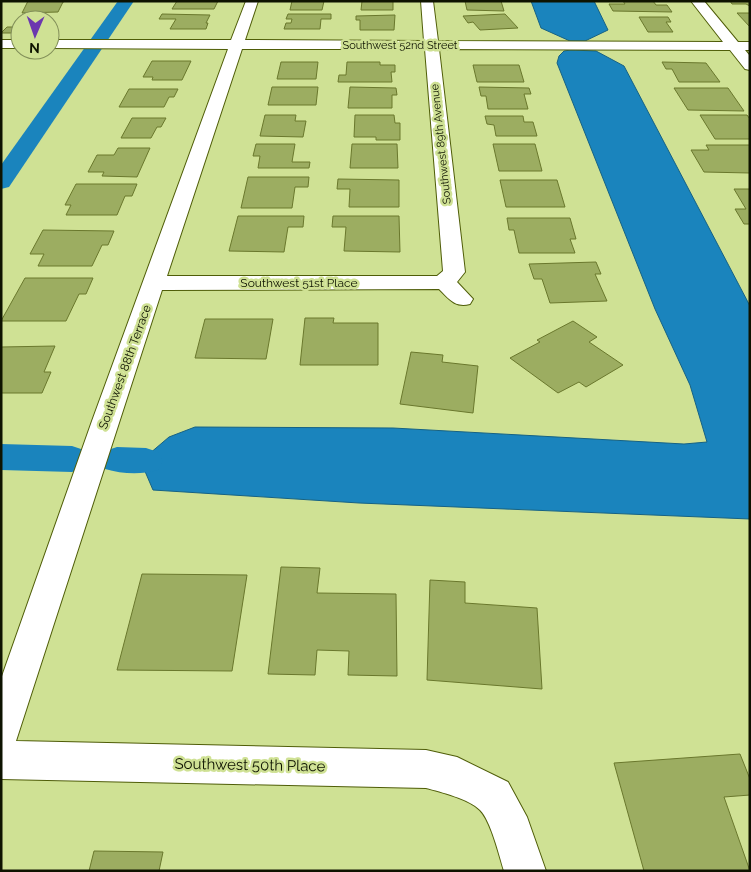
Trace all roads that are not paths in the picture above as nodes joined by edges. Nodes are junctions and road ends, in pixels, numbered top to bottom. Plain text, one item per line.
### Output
1 (252, 1) edge
2 (427, 1) edge
3 (697, 1) edge
4 (60, 44) edge
5 (237, 44) junction
6 (432, 45) junction
7 (733, 46) junction
8 (750, 46) edge
9 (750, 66) edge
10 (444, 282) junction
11 (155, 283) junction
12 (462, 299) dead end
13 (1, 733) edge
14 (1, 760) edge
15 (524, 871) edge

1 - 5 street, Southwest 88th Terrace
2 - 6 street, Southwest 89th Avenue
3 - 7 street
4 - 5 street, Southwest 52nd Street
5 - 6 street, Southwest 52nd Street
5 - 11 street, Southwest 88th Terrace
6 - 7 street, Southwest 52nd Street
6 - 10 street, Southwest 89th Avenue
7 - 8 street, Southwest 52nd Street
7 - 9 street
10 - 11 street, Southwest 51st Place
10 - 12 street
11 - 13 street, Southwest 88th Terrace
14 - 15 street, Southwest 50th Place

